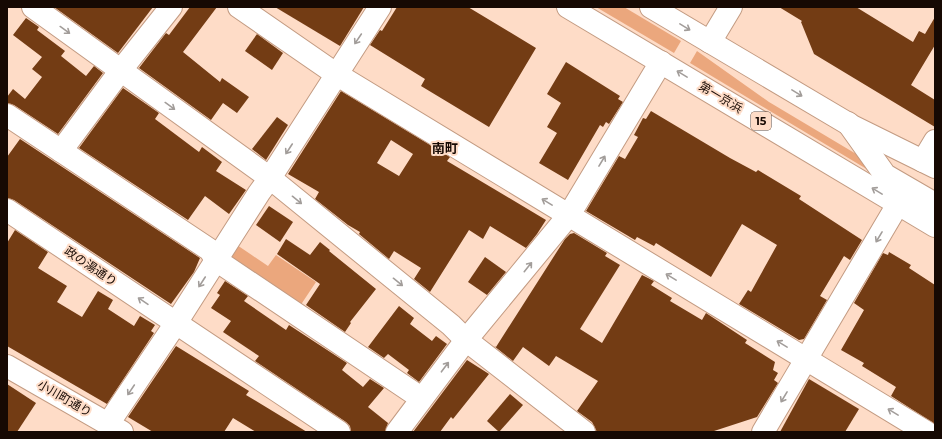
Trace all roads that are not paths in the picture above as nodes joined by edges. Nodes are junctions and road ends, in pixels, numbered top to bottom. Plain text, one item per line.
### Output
1 (34, 7) edge
2 (170, 7) edge
3 (239, 7) edge
4 (380, 7) edge
5 (568, 7) edge
6 (651, 7) edge
7 (731, 7) edge
8 (710, 42) junction
9 (662, 62) junction
10 (121, 70) junction
11 (336, 74) junction
12 (7, 115) edge
13 (848, 123) junction
14 (935, 141) edge
15 (61, 151) junction
16 (929, 164) edge
17 (270, 178) junction
18 (898, 204) junction
19 (935, 204) edge
20 (7, 210) edge
21 (569, 215) junction
22 (935, 226) edge
23 (216, 260) junction
24 (176, 323) junction
25 (466, 340) junction
26 (806, 359) junction
27 (7, 366) edge
28 (421, 398) junction
29 (115, 428) edge
30 (339, 432) edge
31 (396, 432) edge
32 (584, 432) edge
33 (763, 432) edge
34 (926, 432) edge

1 -> 10 main road
2 - 10 main road
3 - 11 main road
4 -> 11 main road
5 - 9 main road, 第一京浜 / 15
6 -> 8 main road
7 - 8 main road
8 -> 13 main road
18 -> 9 main road, 第一京浜 / 15
21 -> 9 main road
10 - 15 main road
10 -> 17 main road
11 -> 17 main road
21 -> 11 main road
12 - 15 main road
13 - 16 main road
13 - 19 main road
14 - 16 main road
15 - 23 main road
17 - 23 main road
17 -> 25 main road
18 - 22 main road, 第一京浜 / 15
18 -> 26 main road
24 -> 20 main road, 政の湯通り
25 -> 21 main road
26 -> 21 main road
23 -> 24 main road
23 - 28 main road
24 -> 29 main road
24 - 30 main road, 政の湯通り
28 -> 25 main road
25 - 32 main road
26 -> 33 main road
34 -> 26 main road
27 - 29 main road, 小川町通り
28 - 31 main road

